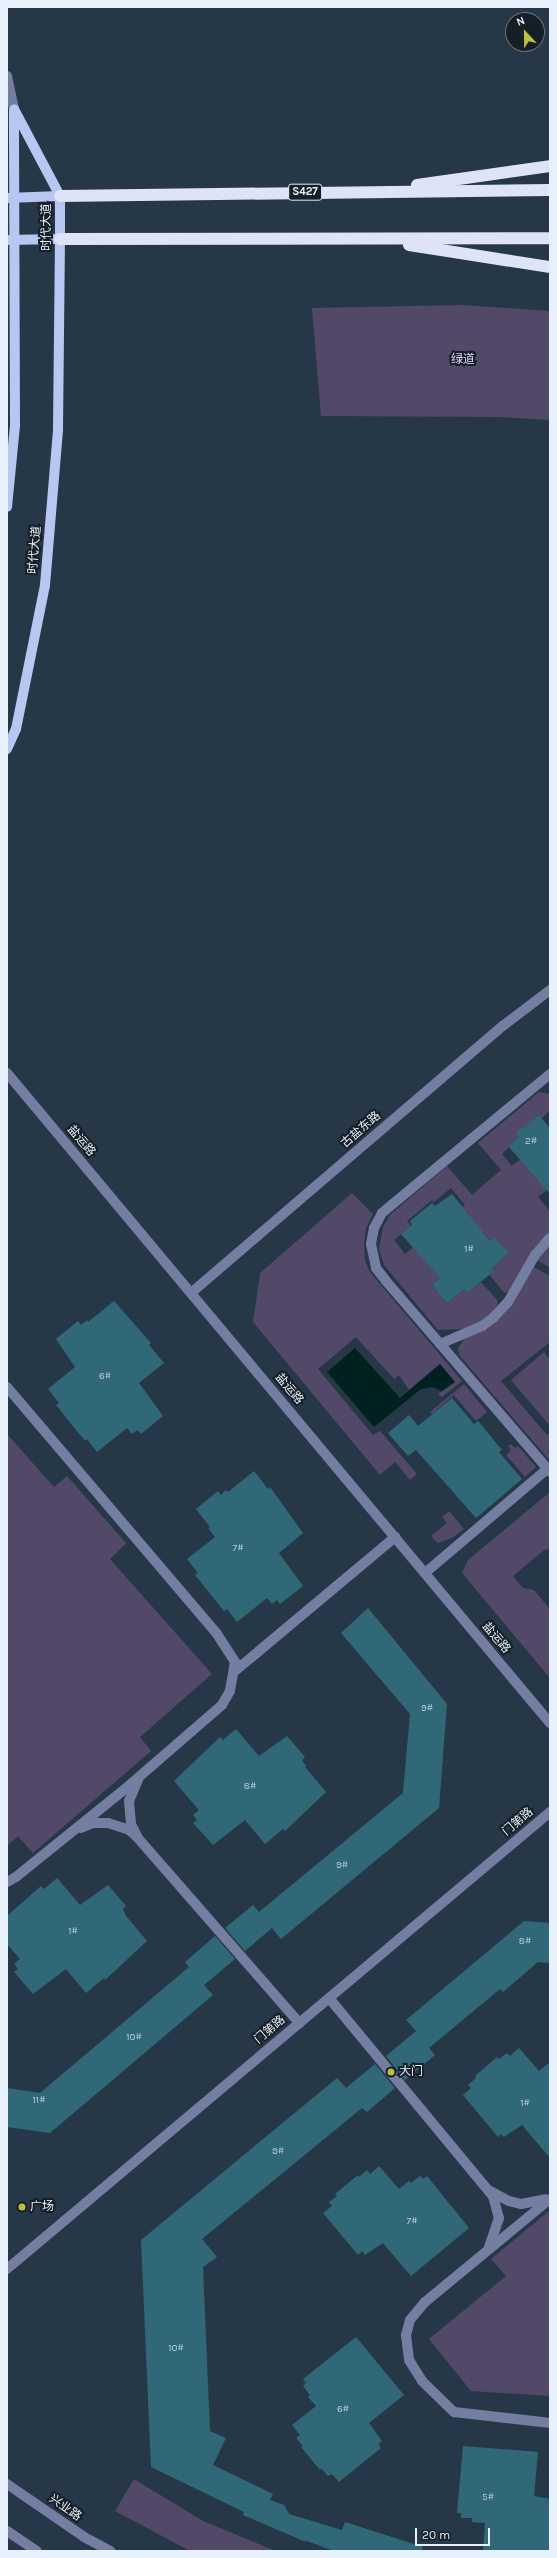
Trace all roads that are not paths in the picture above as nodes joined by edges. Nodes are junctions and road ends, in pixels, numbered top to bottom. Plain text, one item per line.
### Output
1 (7, 76) edge
2 (14, 109) junction
3 (550, 166) edge
4 (550, 190) edge
5 (371, 192) junction
6 (60, 196) junction
7 (11, 198) edge
8 (550, 238) edge
9 (60, 239) junction
10 (372, 239) junction
11 (12, 240) edge
12 (550, 267) edge
13 (7, 507) edge
14 (7, 749) edge
15 (550, 990) edge
16 (7, 1072) edge
17 (550, 1074) edge
18 (550, 1238) edge
19 (191, 1293) junction
20 (440, 1344) junction
21 (7, 1387) edge
22 (548, 1470) edge
23 (395, 1537) junction
24 (425, 1573) junction
25 (235, 1671) junction
26 (550, 1723) edge
27 (141, 1774) junction
28 (550, 1812) edge
29 (72, 1832) junction
30 (137, 1837) junction
31 (7, 1882) edge
32 (329, 1998) junction
33 (299, 2023) junction
34 (488, 2189) junction
35 (550, 2198) edge
36 (487, 2251) junction
37 (7, 2269) edge
38 (550, 2423) edge
39 (7, 2484) edge
40 (7, 2531) edge
41 (37, 2551) edge
42 (110, 2551) edge

1 - 2 street
2 - 6 main road, 时代大道
2 - 7 main road
3 - 5 highway
4 - 5 highway, S427
5 - 6 highway, S427
6 - 7 main road, S427
6 - 9 main road, 时代大道
7 - 11 main road
8 - 10 highway
9 - 10 highway
9 - 11 main road
9 - 14 main road, 时代大道
10 - 12 highway
11 - 13 main road
15 - 19 street, 古盐东路
16 - 19 street, 盐运路
17 - 20 street
18 - 20 street
19 - 23 street, 盐运路
20 - 22 street
21 - 25 street
22 - 24 street
23 - 24 street, 盐运路
23 - 25 street
24 - 26 street, 盐运路
25 - 27 street
27 - 29 street
27 - 30 street
28 - 32 street, 门第路
29 - 30 street
29 - 31 street
30 - 33 street
32 - 33 street, 门第路
32 - 34 street
33 - 37 street, 门第路
34 - 35 street
34 - 36 street
35 - 36 street
36 - 38 street
39 - 42 street, 兴业路
40 - 41 street

